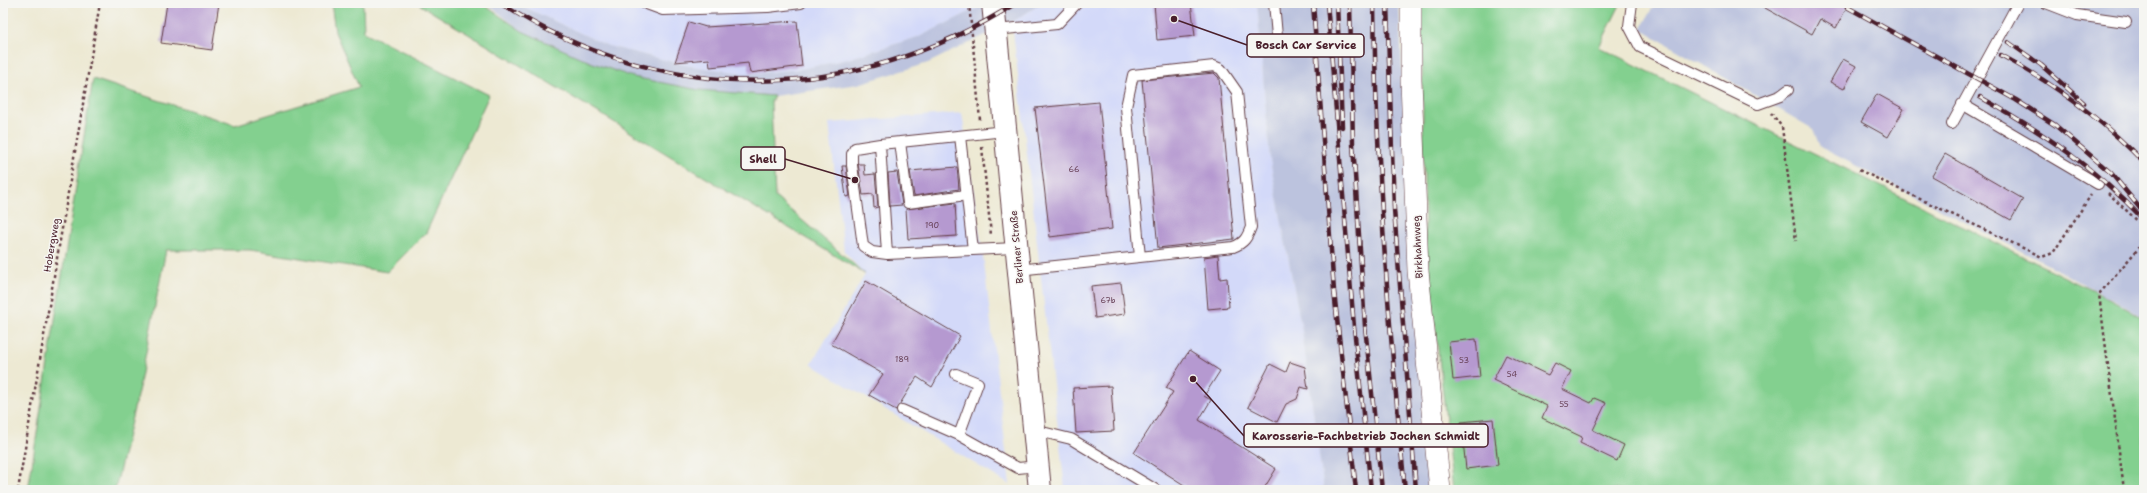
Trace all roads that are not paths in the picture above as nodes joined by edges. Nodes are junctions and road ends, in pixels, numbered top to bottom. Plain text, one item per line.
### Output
1 (644, 3) edge
2 (801, 3) edge
3 (993, 3) edge
4 (1077, 3) edge
5 (1274, 3) edge
6 (1411, 3) edge
7 (1632, 3) edge
8 (2018, 3) edge
9 (2046, 3) edge
10 (2126, 22) dead end
11 (996, 30) junction
12 (1278, 48) dead end
13 (1788, 90) dead end
14 (1962, 104) junction
15 (1952, 124) dead end
16 (1005, 131) junction
17 (960, 136) junction
18 (900, 142) junction
19 (880, 144) junction
20 (2098, 184) road end
21 (966, 195) junction
22 (1015, 248) junction
23 (973, 250) junction
24 (887, 254) junction
25 (1140, 257) junction
26 (1018, 270) junction
27 (956, 374) dead end
28 (902, 410) dead end
29 (1034, 430) junction
30 (959, 436) junction
31 (1038, 466) junction
32 (1040, 490) edge
33 (1156, 490) edge
34 (1440, 490) edge

1 - 2 lane
3 - 11 street, Berliner Straße
4 - 11 lane
5 - 12 lane
6 - 34 street, Birkhahnweg
7 - 13 lane
8 - 14 lane
9 - 10 lane
11 - 16 street, Berliner Straße
14 - 15 lane
14 - 20 lane
16 - 17 lane
16 - 22 street, Berliner Straße
17 - 18 lane
17 - 21 lane
18 - 19 lane
18 - 21 lane
19 - 24 lane
19 - 24 lane
21 - 23 lane
22 - 23 lane
22 - 26 street, Berliner Straße
23 - 24 lane
25 - 25 lane
25 - 26 lane
26 - 29 street, Berliner Straße
27 - 30 lane
28 - 30 lane
29 - 31 street, Berliner Straße
29 - 33 lane
30 - 31 lane
31 - 32 street, Berliner Straße

